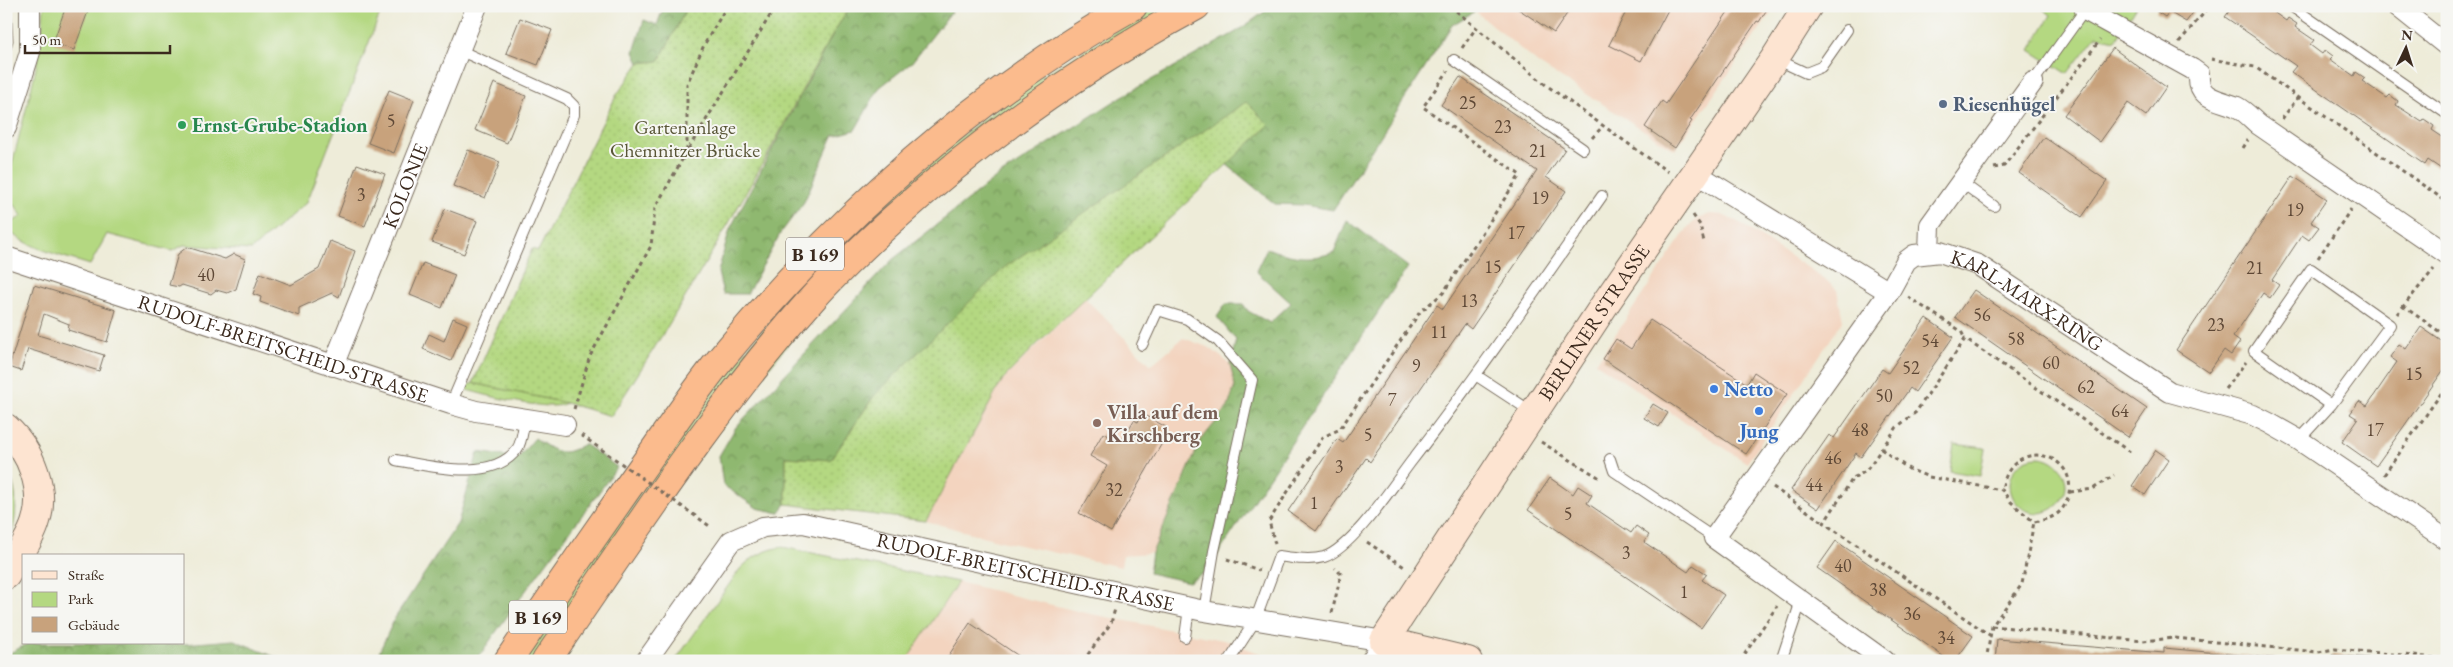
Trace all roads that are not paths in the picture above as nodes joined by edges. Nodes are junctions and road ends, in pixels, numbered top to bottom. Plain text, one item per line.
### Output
1 (30, 6) edge
2 (477, 6) edge
3 (1133, 6) edge
4 (1196, 6) edge
5 (1808, 6) edge
6 (2292, 6) edge
7 (2397, 6) edge
8 (2086, 8) edge
9 (1847, 30) dead end
10 (2447, 46) edge
11 (459, 50) junction
12 (1775, 58) junction
13 (1454, 60) road end
14 (2033, 82) joint
15 (2447, 114) edge
16 (6, 128) edge
17 (1583, 148) dead end
18 (1697, 174) junction
19 (1965, 177) junction
20 (1602, 196) dead end
21 (1994, 206) dead end
22 (1929, 253) junction
23 (6, 257) edge
24 (2444, 258) edge
25 (1890, 290) junction
26 (1142, 345) dead end
27 (333, 366) junction
28 (1477, 376) junction
29 (451, 404) junction
30 (2331, 405) junction
31 (525, 420) junction
32 (1527, 421) junction
33 (565, 425) road end
34 (6, 428) edge
35 (2299, 440) junction
36 (1610, 459) dead end
37 (396, 460) dead end
38 (1714, 538) junction
39 (2447, 540) edge
40 (6, 575) edge
41 (1794, 596) junction
42 (1197, 610) junction
43 (1255, 621) junction
44 (1186, 637) dead end
45 (1378, 651) edge
46 (508, 661) edge
47 (546, 661) edge
48 (646, 661) edge
49 (1230, 661) edge
50 (1468, 661) edge
51 (1780, 661) edge
52 (1884, 661) edge

1 - 16 street
2 - 11 street, KOLONIE
3 - 46 highway, B 169
4 - 47 highway, B 169
5 - 12 main road, BERLINER STRASSE
6 - 15 lane
7 - 10 street
8 - 14 lane
8 - 24 street
9 - 12 lane
11 - 27 street, KOLONIE
11 - 29 lane
12 - 18 main road, BERLINER STRASSE
13 - 17 lane
14 - 19 street
18 - 25 street
18 - 32 main road, BERLINER STRASSE
19 - 21 lane
19 - 22 street
20 - 28 lane
22 - 25 street, KARL-MARX-RING
22 - 35 street, KARL-MARX-RING
23 - 27 street, RUDOLF-BREITSCHEID-STRASSE
25 - 38 street, KARL-MARX-RING
26 - 42 lane
27 - 29 street, RUDOLF-BREITSCHEID-STRASSE
28 - 32 lane
28 - 43 lane
29 - 31 street, RUDOLF-BREITSCHEID-STRASSE
30 - 30 lane
30 - 35 lane
31 - 33 street, RUDOLF-BREITSCHEID-STRASSE
31 - 37 lane
32 - 45 main road, BERLINER STRASSE
34 - 40 main road
35 - 39 street, KARL-MARX-RING
36 - 38 lane
38 - 41 street
41 - 51 lane
41 - 52 street
42 - 43 street, RUDOLF-BREITSCHEID-STRASSE
42 - 44 lane
42 - 48 street, RUDOLF-BREITSCHEID-STRASSE
43 - 45 street, RUDOLF-BREITSCHEID-STRASSE
43 - 49 lane
45 - 50 main road, RUDOLF-BREITSCHEID-STRASSE

